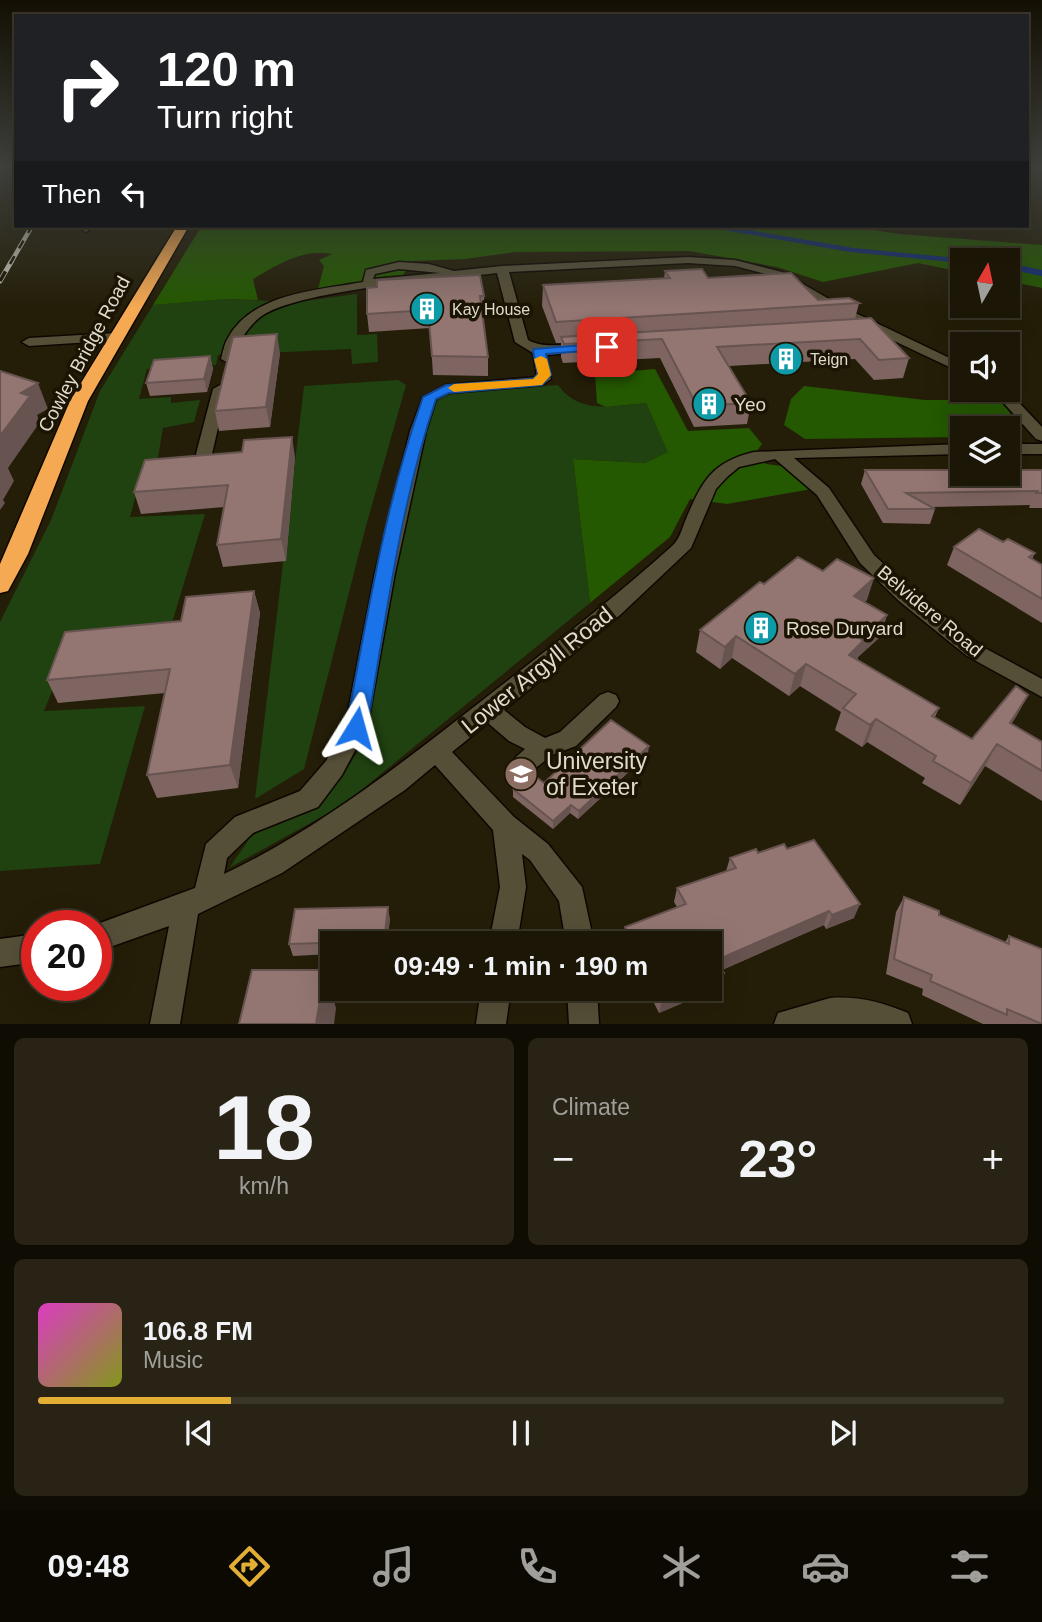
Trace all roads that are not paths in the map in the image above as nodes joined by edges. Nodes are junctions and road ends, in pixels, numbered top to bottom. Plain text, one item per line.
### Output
1 (182, 228) edge
2 (502, 269) junction
3 (882, 330) junction
4 (856, 331) edge
5 (116, 337) junction
6 (29, 342) dead end
7 (593, 348) edge
8 (539, 351) junction
9 (950, 363) edge
10 (1010, 402) edge
11 (1042, 436) edge
12 (950, 449) edge
13 (1020, 449) edge
14 (1042, 449) edge
15 (204, 454) edge
16 (779, 454) junction
17 (0, 585) edge
18 (1042, 689) edge
19 (608, 701) dead end
20 (487, 709) junction
21 (544, 748) junction
22 (437, 750) junction
23 (524, 764) dead end
24 (505, 825) junction
25 (196, 901) junction
26 (505, 931) edge
27 (578, 931) edge
28 (112, 932) edge
29 (21, 950) edge
30 (0, 953) edge
31 (494, 1001) edge
32 (583, 1001) edge
33 (165, 1024) edge
34 (491, 1024) edge
35 (584, 1024) edge
36 (789, 1024) edge
37 (897, 1024) edge

1 - 5 highway, Cowley Bridge Road
2 - 3 street
2 - 8 street
2 - 15 street
3 - 4 street
3 - 9 street
5 - 6 street
5 - 17 highway, Cowley Bridge Road
7 - 8 street
8 - 25 street
10 - 11 street
12 - 16 street, Lower Argyll Road
13 - 14 street
16 - 18 street, Belvidere Road
16 - 20 street, Lower Argyll Road
19 - 21 street
20 - 21 street
20 - 22 street, Lower Argyll Road
21 - 23 street
22 - 24 street
22 - 25 street, Lower Argyll Road
24 - 26 street
24 - 27 street
25 - 28 street, Lower Argyll Road
25 - 33 street
29 - 30 street
31 - 34 street
32 - 35 street
36 - 37 street

